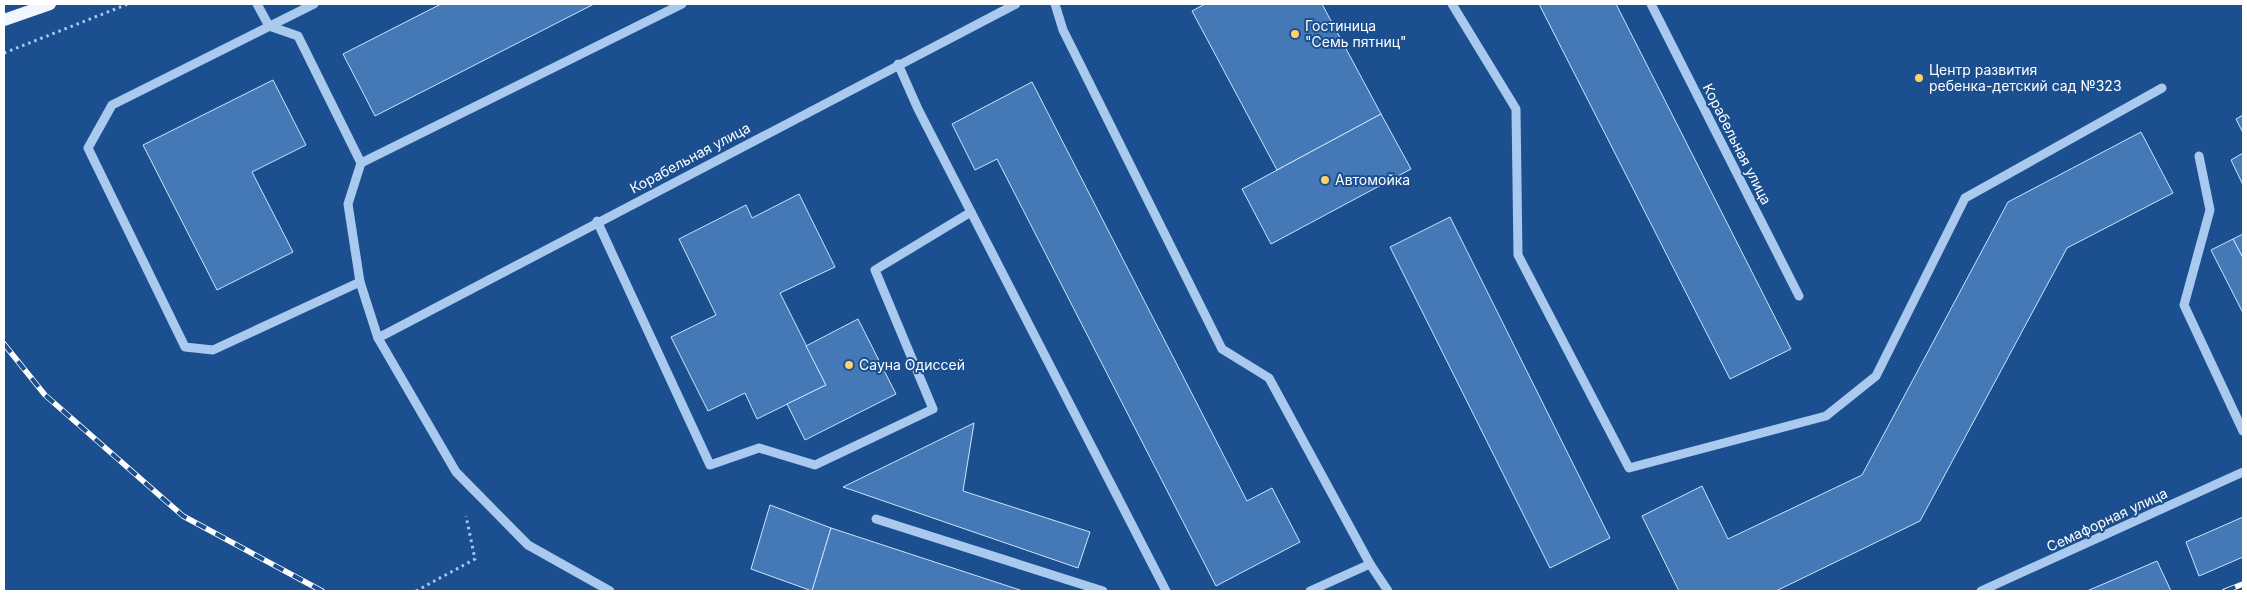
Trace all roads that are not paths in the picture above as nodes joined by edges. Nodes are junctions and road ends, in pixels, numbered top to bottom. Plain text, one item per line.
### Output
1 (50, 4) edge
2 (257, 4) edge
3 (314, 4) edge
4 (682, 4) edge
5 (1016, 4) edge
6 (1055, 4) edge
7 (1452, 4) edge
8 (1651, 4) edge
9 (4, 20) edge
10 (269, 26) junction
11 (898, 64) junction
12 (2162, 88) dead end
13 (2199, 156) dead end
14 (361, 163) junction
15 (971, 212) junction
16 (597, 221) junction
17 (360, 282) junction
18 (1798, 296) dead end
19 (378, 338) junction
20 (2243, 431) edge
21 (2243, 472) edge
22 (876, 519) dead end
23 (1370, 564) junction
24 (610, 591) edge
25 (1103, 591) edge
26 (1166, 591) edge
27 (1310, 591) edge
28 (1388, 591) edge
29 (1982, 591) edge

1 - 9 main road
2 - 10 street
3 - 10 street
4 - 14 street
5 - 11 street, Корабельная улица
6 - 23 street
7 - 12 street
8 - 18 street, Корабельная улица
10 - 14 street
10 - 17 street
11 - 15 street
11 - 16 street, Корабельная улица
13 - 20 street
14 - 17 street
15 - 16 street
15 - 26 street
16 - 19 street, Корабельная улица
17 - 19 street
19 - 24 street
21 - 29 street, Семафорная улица
22 - 25 street
23 - 27 street
23 - 28 street

